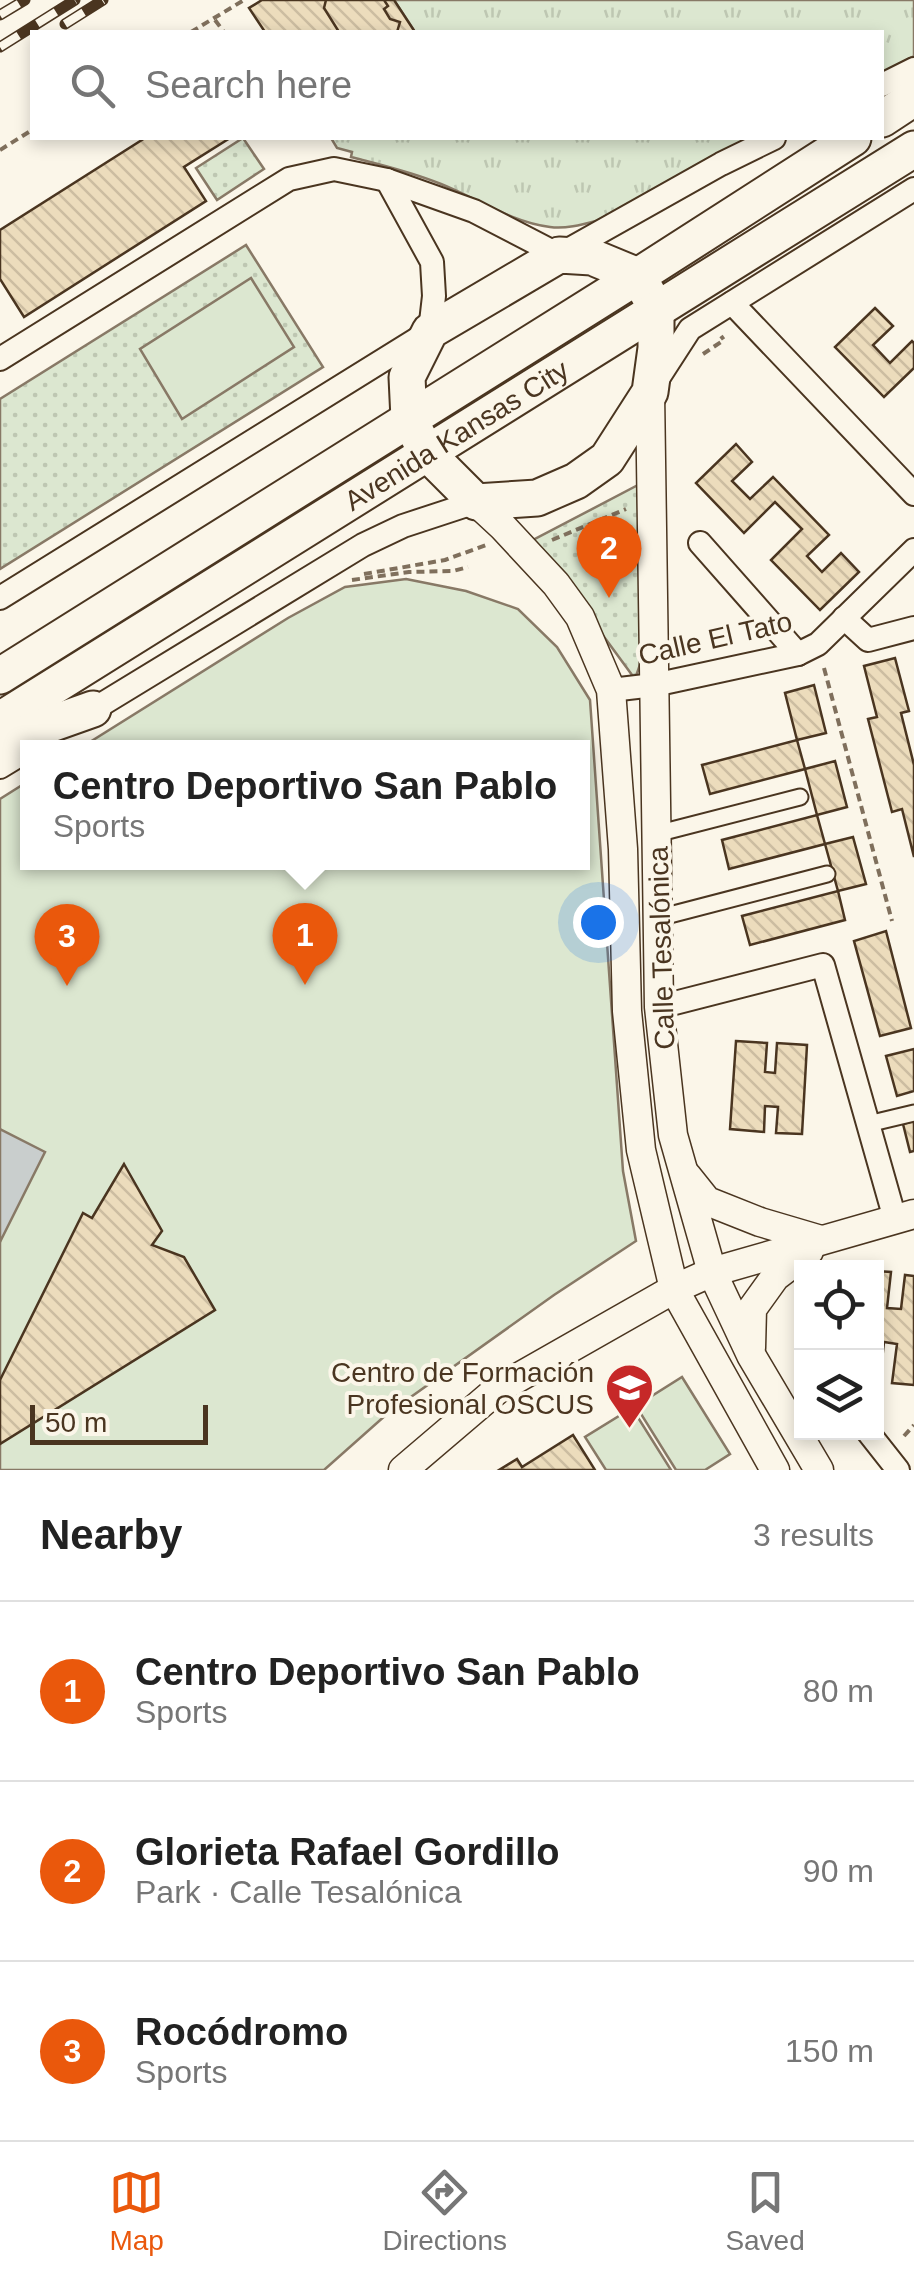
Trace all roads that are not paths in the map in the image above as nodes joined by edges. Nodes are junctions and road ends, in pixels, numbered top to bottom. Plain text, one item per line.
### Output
1 (914, 68) edge
2 (884, 83) edge
3 (914, 98) edge
4 (884, 118) edge
5 (770, 140) edge
6 (850, 140) edge
7 (914, 149) edge
8 (386, 180) junction
9 (909, 201) edge
10 (560, 255) junction
11 (638, 276) junction
12 (732, 303) junction
13 (656, 308) junction
14 (430, 330) junction
15 (0, 359) edge
16 (650, 392) junction
17 (409, 419) junction
18 (426, 453) junction
19 (914, 494) edge
20 (476, 502) junction
21 (700, 543) dead end
22 (914, 550) edge
23 (0, 598) edge
24 (844, 618) junction
25 (914, 628) edge
26 (808, 649) junction
27 (0, 676) edge
28 (654, 685) junction
29 (611, 690) junction
30 (93, 709) junction
31 (0, 720) edge
32 (43, 740) edge
33 (0, 742) edge
34 (800, 797) dead end
35 (656, 834) junction
36 (826, 874) dead end
37 (658, 918) junction
38 (659, 1007) junction
39 (626, 1011) junction
40 (914, 1113) edge
41 (868, 1124) junction
42 (683, 1172) junction
43 (905, 1217) edge
44 (822, 1240) junction
45 (712, 1272) junction
46 (674, 1290) junction
47 (751, 1355) junction
48 (874, 1440) edge
49 (403, 1470) edge
50 (775, 1470) edge
51 (820, 1470) edge
52 (898, 1470) edge

1 - 2 street
3 - 4 main road
5 - 10 street
6 - 11 main road, Avenida Kansas City
7 - 13 main road, Avenida Kansas City
8 - 10 street
8 - 14 street
8 - 15 street
9 - 12 street
10 - 11 main road
10 - 14 main road
11 - 13 main road
11 - 17 main road, Avenida Kansas City
12 - 16 street
12 - 19 street
13 - 16 main road
13 - 18 main road, Avenida Kansas City
14 - 17 main road
14 - 23 street
16 - 20 main road
16 - 28 street, Calle Tesalónica
17 - 18 main road
17 - 27 main road, Avenida Kansas City
18 - 20 main road
18 - 31 main road, Avenida Kansas City
20 - 29 street, Calle Tesalónica
20 - 30 street, Avenida Kansas City
21 - 26 street
22 - 24 street, Calle El Tato
24 - 25 street
24 - 26 street, Calle El Tato
26 - 28 street, Calle El Tato
28 - 29 street, Calle El Tato
28 - 35 street, Calle Tesalónica
29 - 39 street, Calle Tesalónica
30 - 32 street, Avenida Kansas City
30 - 33 main road
34 - 35 street
35 - 37 street, Calle Tesalónica
36 - 37 street
37 - 38 street, Calle Tesalónica
38 - 39 street
38 - 41 street
38 - 42 street, Calle Tesalónica
39 - 46 street, Calle Tesalónica
40 - 41 street
41 - 43 street
42 - 44 street
42 - 45 street, Calle Tesalónica
43 - 44 street
44 - 45 street
44 - 47 street
45 - 46 street
45 - 47 street, Calle Tesalónica
46 - 49 street
46 - 50 street, Calle Tesalónica
47 - 51 street, Calle Tesalónica
48 - 52 street

